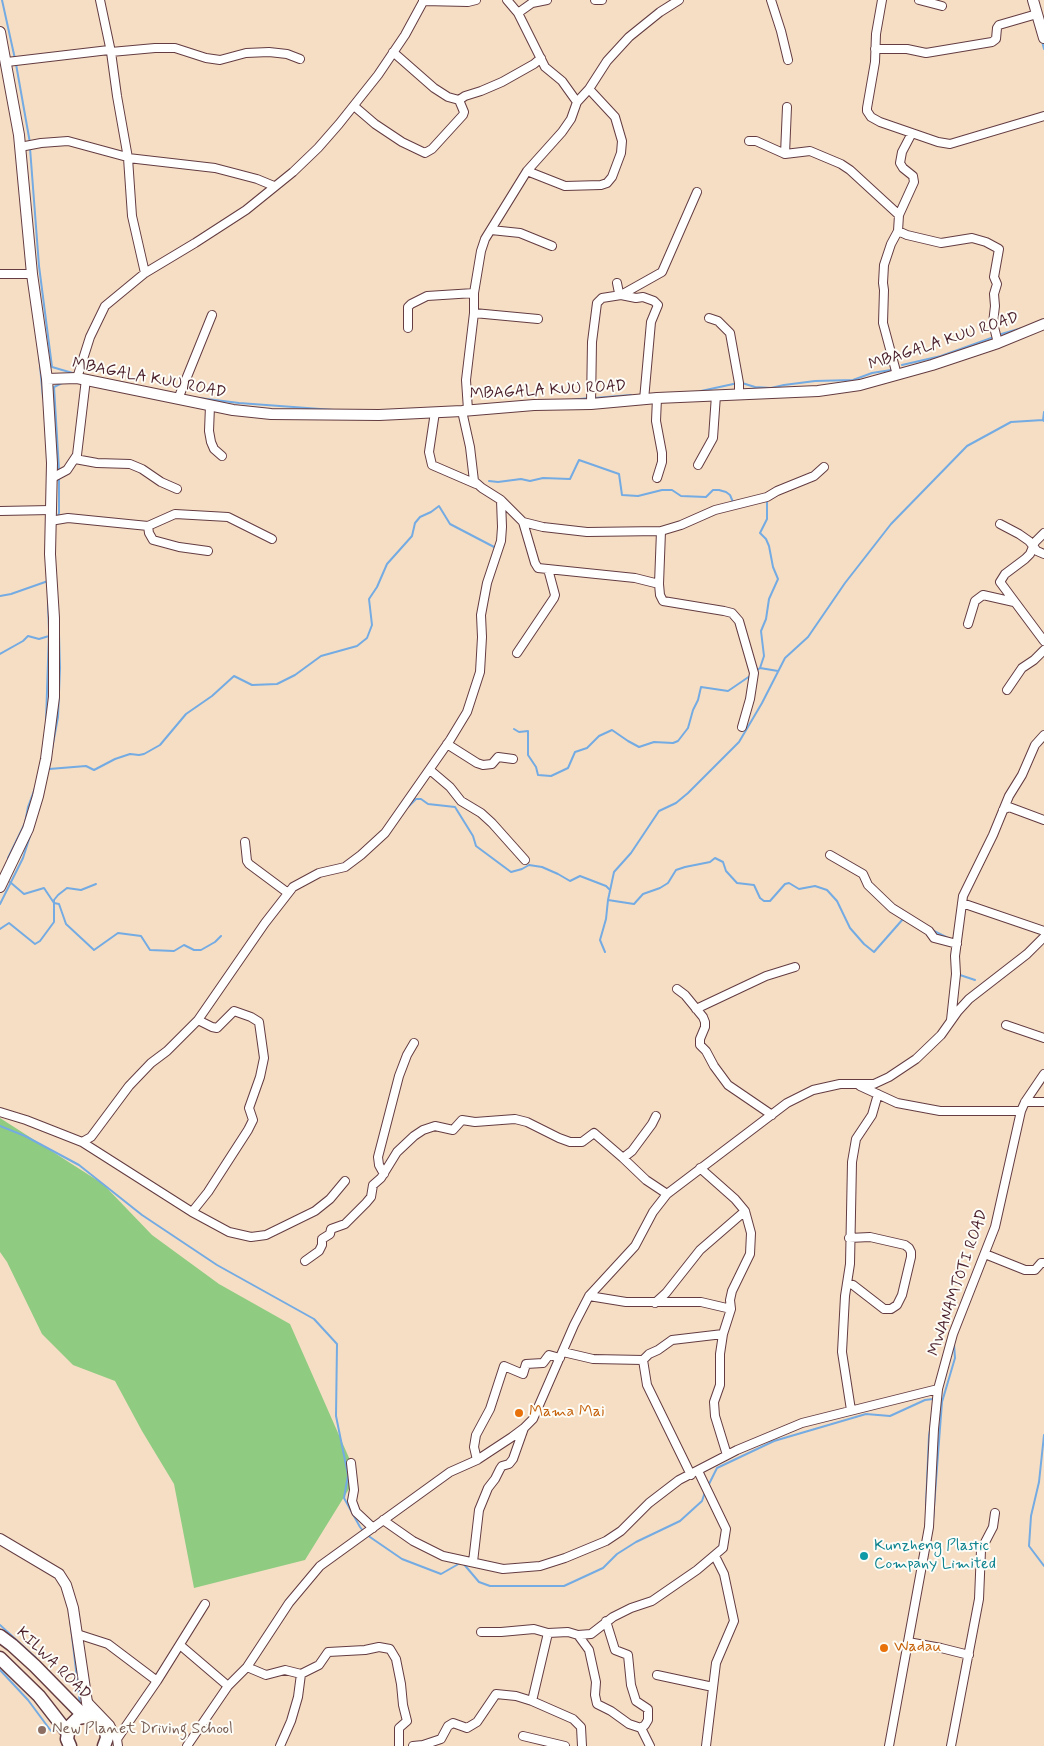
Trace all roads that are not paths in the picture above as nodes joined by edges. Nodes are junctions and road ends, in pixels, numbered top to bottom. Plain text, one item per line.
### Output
1 (100, 0) edge
2 (476, 0) edge
3 (507, 0) edge
4 (546, 0) edge
5 (595, 0) edge
6 (602, 0) edge
7 (677, 0) edge
8 (771, 0) edge
9 (882, 0) edge
10 (919, 0) edge
11 (1033, 0) edge
12 (422, 1) edge
13 (942, 6) dead end
14 (518, 13) junction
15 (1037, 14) junction
16 (0, 32) edge
17 (1044, 38) edge
18 (875, 49) junction
19 (110, 51) junction
20 (393, 52) junction
21 (541, 58) junction
22 (300, 59) dead end
23 (788, 60) dead end
24 (7, 62) junction
25 (589, 89) junction
26 (459, 100) junction
27 (578, 102) junction
28 (354, 106) junction
29 (787, 107) dead end
30 (1044, 116) edge
31 (912, 133) junction
32 (750, 141) dead end
33 (20, 147) junction
34 (785, 154) junction
35 (128, 157) junction
36 (527, 171) junction
37 (274, 186) junction
38 (697, 192) dead end
39 (899, 215) junction
40 (491, 230) junction
41 (898, 231) junction
42 (552, 246) dead end
43 (145, 272) junction
44 (0, 274) edge
45 (32, 274) junction
46 (617, 283) dead end
47 (474, 293) junction
48 (621, 295) junction
49 (474, 313) junction
50 (212, 315) dead end
51 (538, 318) dead end
52 (709, 318) dead end
53 (1044, 324) edge
54 (408, 328) dead end
55 (998, 343) junction
56 (897, 375) junction
57 (81, 378) junction
58 (47, 379) junction
59 (739, 394) junction
60 (716, 395) junction
61 (657, 398) junction
62 (178, 399) junction
63 (644, 400) junction
64 (591, 404) junction
65 (210, 406) junction
66 (465, 411) junction
67 (435, 412) junction
68 (222, 456) dead end
69 (74, 458) junction
70 (698, 465) dead end
71 (824, 467) dead end
72 (52, 478) junction
73 (657, 478) dead end
74 (476, 484) junction
75 (176, 489) dead end
76 (501, 500) junction
77 (0, 510) edge
78 (51, 516) junction
79 (523, 522) junction
80 (1000, 524) dead end
81 (148, 526) junction
82 (661, 531) junction
83 (1044, 533) edge
84 (272, 539) dead end
85 (1034, 546) junction
86 (208, 551) dead end
87 (1044, 554) edge
88 (548, 569) junction
89 (658, 584) junction
90 (1014, 602) junction
91 (968, 624) dead end
92 (1044, 641) edge
93 (1044, 650) edge
94 (517, 653) dead end
95 (1007, 690) dead end
96 (742, 727) dead end
97 (1044, 735) edge
98 (447, 744) junction
99 (514, 759) dead end
100 (430, 770) junction
101 (1003, 810) junction
102 (1044, 820) edge
103 (245, 842) dead end
104 (830, 855) dead end
105 (525, 860) dead end
106 (0, 888) edge
107 (288, 893) junction
108 (962, 903) junction
109 (1044, 931) edge
110 (1044, 937) edge
111 (958, 944) junction
112 (795, 967) dead end
113 (677, 989) dead end
114 (696, 1009) junction
115 (198, 1020) junction
116 (950, 1022) junction
117 (1006, 1025) dead end
118 (1044, 1038) edge
119 (414, 1043) dead end
120 (1044, 1074) edge
121 (856, 1084) junction
122 (878, 1094) junction
123 (1025, 1102) junction
124 (1044, 1102) edge
125 (0, 1112) edge
126 (1021, 1112) junction
127 (772, 1115) junction
128 (656, 1116) dead end
129 (82, 1142) junction
130 (624, 1158) junction
131 (700, 1168) junction
132 (384, 1174) junction
133 (345, 1182) dead end
134 (667, 1194) junction
135 (745, 1211) junction
136 (192, 1212) junction
137 (850, 1238) junction
138 (985, 1254) junction
139 (305, 1262) dead end
140 (1044, 1263) edge
141 (847, 1283) junction
142 (589, 1296) junction
143 (654, 1303) junction
144 (731, 1309) junction
145 (723, 1334) junction
146 (561, 1355) junction
147 (642, 1360) junction
148 (938, 1390) junction
149 (851, 1410) junction
150 (524, 1428) junction
151 (727, 1455) junction
152 (477, 1460) junction
153 (351, 1463) dead end
154 (694, 1473) junction
155 (995, 1513) dead end
156 (383, 1520) junction
157 (370, 1529) junction
158 (0, 1539) edge
159 (715, 1556) junction
160 (473, 1562) junction
161 (205, 1604) dead end
162 (606, 1620) junction
163 (481, 1632) dead end
164 (548, 1633) junction
165 (77, 1634) junction
166 (578, 1635) junction
167 (0, 1636) edge
168 (908, 1642) junction
169 (180, 1644) junction
170 (969, 1655) junction
171 (0, 1658) edge
172 (247, 1667) junction
173 (301, 1674) junction
174 (657, 1675) dead end
175 (157, 1681) junction
176 (228, 1686) junction
177 (713, 1688) junction
178 (87, 1701) junction
179 (532, 1701) junction
180 (86, 1716) junction
181 (641, 1728) junction
182 (67, 1732) junction
183 (523, 1736) dead end
184 (111, 1743) edge
185 (70, 1746) edge
186 (187, 1746) edge
187 (280, 1746) edge
188 (399, 1746) edge
189 (413, 1746) edge
190 (565, 1746) edge
191 (582, 1746) edge
192 (650, 1746) edge
193 (706, 1746) edge
194 (889, 1746) edge
195 (951, 1746) edge

1 - 19 street
2 - 12 street
3 - 14 street
4 - 14 street
5 - 6 street
7 - 25 street
8 - 23 street
9 - 18 street
10 - 13 street
11 - 15 street
12 - 20 street
14 - 21 street
15 - 17 street
15 - 18 street
16 - 24 street
18 - 31 street
19 - 22 street
19 - 24 street
19 - 35 street
20 - 26 street
20 - 28 street
21 - 26 street
21 - 27 street
24 - 33 street
25 - 27 street
25 - 36 street
26 - 28 street
27 - 36 street
28 - 37 street
29 - 34 street
30 - 31 street
31 - 39 street
32 - 34 street
33 - 35 street
33 - 45 street
34 - 39 street
35 - 37 street
35 - 43 street
36 - 40 street
37 - 43 street
38 - 48 street
39 - 41 street
40 - 42 street
40 - 47 street
41 - 55 street
41 - 56 street
43 - 57 street
44 - 45 street
45 - 58 street
46 - 48 street
47 - 49 street
47 - 54 street
48 - 63 street
48 - 64 street
49 - 51 street
49 - 66 street
50 - 62 street
52 - 59 street
53 - 55 street, MBAGALA KUU ROAD
55 - 56 street, MBAGALA KUU ROAD
56 - 59 street, MBAGALA KUU ROAD
57 - 58 street, MBAGALA KUU ROAD
57 - 62 street, MBAGALA KUU ROAD
57 - 69 street
58 - 72 street
59 - 60 street, MBAGALA KUU ROAD
60 - 61 street, MBAGALA KUU ROAD
60 - 70 street
61 - 63 street, MBAGALA KUU ROAD
61 - 73 street
62 - 65 street, MBAGALA KUU ROAD
63 - 64 street, MBAGALA KUU ROAD
64 - 66 street, MBAGALA KUU ROAD
65 - 67 street, MBAGALA KUU ROAD
65 - 68 street
66 - 67 street, MBAGALA KUU ROAD
66 - 74 street
67 - 74 street
69 - 72 street
69 - 75 street
71 - 82 street
72 - 78 street
74 - 76 street
76 - 79 street
76 - 98 street
77 - 78 street
78 - 81 street
78 - 106 street
79 - 82 street
79 - 88 street
80 - 85 street
81 - 84 street
81 - 86 street
82 - 89 street
83 - 85 street
85 - 87 street
85 - 90 street
88 - 89 street
88 - 94 street
89 - 96 street
90 - 91 street
90 - 92 street
93 - 95 street
97 - 101 street
98 - 99 street
98 - 100 street
100 - 105 street
100 - 107 street
101 - 102 street
101 - 108 street
103 - 107 street
104 - 111 street
107 - 115 street
108 - 109 street
108 - 111 street
110 - 116 street
111 - 116 street
112 - 114 street
113 - 114 street
114 - 127 street
115 - 129 street
115 - 136 street
116 - 121 street
117 - 118 street
119 - 132 street
120 - 123 street, MWANAMTOTI ROAD
121 - 122 street
121 - 127 street
122 - 126 street
122 - 137 street
123 - 124 street
123 - 126 street, MWANAMTOTI ROAD
125 - 129 street
126 - 138 street, MWANAMTOTI ROAD
127 - 131 street
128 - 130 street
129 - 136 street
130 - 132 street
130 - 134 street
131 - 134 street
131 - 135 street
132 - 139 street
133 - 136 street
134 - 142 street
135 - 143 street
135 - 144 street
137 - 141 street
137 - 141 street
138 - 140 street
138 - 148 street, MWANAMTOTI ROAD
141 - 149 street
142 - 143 street
142 - 146 street
143 - 144 street
144 - 145 street
145 - 147 street
145 - 151 street
146 - 147 street
146 - 150 street
146 - 152 street
147 - 154 street
148 - 149 street
148 - 168 street, MWANAMTOTI ROAD
149 - 151 street
150 - 152 street
150 - 160 street
151 - 154 street
152 - 156 street
153 - 157 street
154 - 159 street
154 - 160 street
155 - 170 street
156 - 157 street
156 - 160 street
157 - 172 street
158 - 165 street
159 - 162 street
159 - 177 street
161 - 169 street
162 - 166 street
162 - 181 street
163 - 164 street
164 - 166 street
164 - 179 street
165 - 175 street
165 - 178 street
166 - 181 street
167 - 180 highway, KILWA ROAD
168 - 170 street
168 - 194 street, MWANAMTOTI ROAD
169 - 175 street
169 - 176 street
170 - 195 street
171 - 182 highway, KILWA ROAD
172 - 173 street
172 - 176 street
173 - 187 street
173 - 188 street
174 - 177 street
175 - 184 street
176 - 186 street
177 - 193 street
178 - 180 street
178 - 184 street
179 - 189 street
179 - 191 street
180 - 182 highway
180 - 184 highway, KILWA ROAD
181 - 192 street
182 - 185 highway
183 - 190 street

